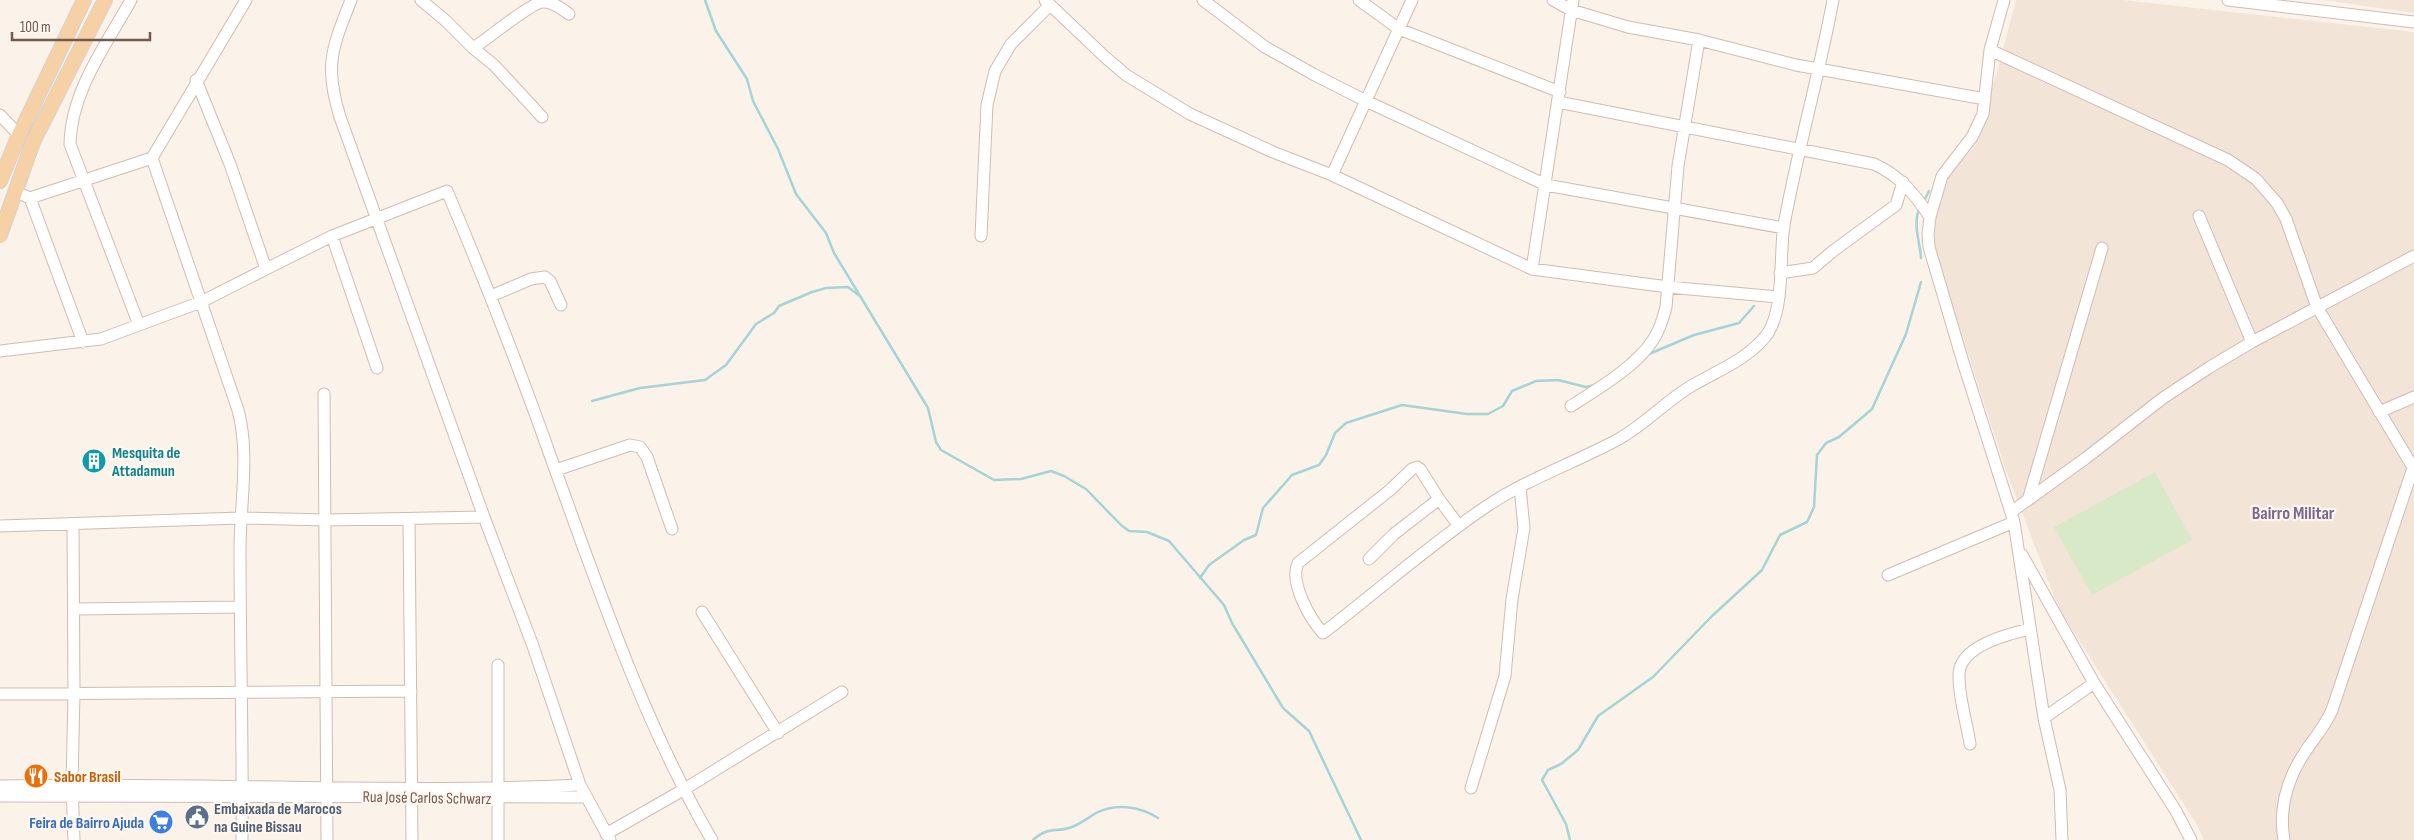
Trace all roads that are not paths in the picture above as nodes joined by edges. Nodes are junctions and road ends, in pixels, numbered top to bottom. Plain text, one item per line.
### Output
1 (84, 0) edge
2 (105, 0) edge
3 (131, 0) edge
4 (246, 0) edge
5 (351, 0) edge
6 (421, 0) edge
7 (1203, 0) edge
8 (1359, 0) edge
9 (1412, 0) edge
10 (1553, 0) edge
11 (1833, 0) edge
12 (2004, 0) edge
13 (2228, 0) edge
14 (1047, 3) edge
15 (2310, 4) edge
16 (1572, 5) edge
17 (569, 14) dead end
18 (2414, 22) edge
19 (1400, 29) junction
20 (1699, 40) junction
21 (473, 48) junction
22 (1990, 50) junction
23 (1820, 69) junction
24 (196, 80) junction
25 (1559, 97) junction
26 (1985, 100) junction
27 (1366, 101) junction
28 (0, 114) edge
29 (542, 117) dead end
30 (1684, 127) junction
31 (19, 135) junction
32 (1800, 148) junction
33 (152, 158) junction
34 (1332, 175) junction
35 (85, 179) junction
36 (0, 181) edge
37 (1903, 182) junction
38 (1546, 185) junction
39 (15, 190) junction
40 (30, 198) junction
41 (1673, 208) junction
42 (2199, 216) dead end
43 (1930, 217) junction
44 (376, 220) junction
45 (1784, 228) junction
46 (0, 235) edge
47 (332, 236) junction
48 (981, 236) dead end
49 (2102, 248) dead end
50 (2414, 256) edge
51 (1532, 269) junction
52 (266, 270) junction
53 (1780, 273) junction
54 (1668, 287) junction
55 (491, 296) junction
56 (1778, 297) junction
57 (201, 302) junction
58 (561, 305) dead end
59 (2317, 307) junction
60 (140, 325) junction
61 (83, 342) junction
62 (2252, 342) junction
63 (0, 351) edge
64 (377, 368) dead end
65 (324, 394) dead end
66 (2414, 396) edge
67 (1570, 406) dead end
68 (2379, 412) junction
69 (2413, 469) edge
70 (556, 470) junction
71 (1520, 487) junction
72 (2029, 497) junction
73 (1439, 499) junction
74 (2012, 517) junction
75 (240, 518) junction
76 (484, 518) junction
77 (326, 520) junction
78 (409, 520) junction
79 (73, 525) junction
80 (0, 526) edge
81 (1459, 526) junction
82 (672, 530) dead end
83 (2018, 550) junction
84 (1369, 560) dead end
85 (1888, 575) dead end
86 (240, 607) junction
87 (74, 609) junction
88 (702, 612) dead end
89 (2030, 629) junction
90 (498, 665) dead end
91 (2094, 683) junction
92 (411, 691) junction
93 (325, 692) junction
94 (842, 692) dead end
95 (0, 694) edge
96 (74, 694) junction
97 (242, 694) junction
98 (2044, 718) junction
99 (778, 733) junction
100 (1970, 744) dead end
101 (0, 786) edge
102 (580, 786) junction
103 (1471, 788) dead end
104 (72, 790) junction
105 (683, 790) junction
106 (243, 791) junction
107 (326, 792) junction
108 (411, 792) junction
109 (497, 794) junction
110 (0, 796) edge
111 (585, 797) junction
112 (608, 837) edge
113 (74, 840) edge
114 (242, 840) edge
115 (327, 840) edge
116 (412, 840) edge
117 (498, 840) edge
118 (712, 840) edge
119 (2062, 840) edge
120 (2191, 840) edge
121 (2284, 840) edge

1 - 31 main road
2 - 39 main road
3 - 35 street
4 - 24 street
5 - 44 street
6 - 21 street
7 - 27 street
8 - 19 street
9 - 19 street
10 - 16 street
11 - 23 street
12 - 22 street
13 - 15 street
14 - 34 street
14 - 48 street
15 - 18 street
16 - 20 street
16 - 25 street
17 - 21 street
19 - 25 street
19 - 27 street
20 - 23 street
20 - 30 street
21 - 29 street
22 - 26 street
22 - 59 street
23 - 26 street
23 - 32 street
24 - 33 street
24 - 52 street
25 - 30 street
25 - 38 street
26 - 43 street
27 - 34 street
27 - 38 street
28 - 31 street
30 - 32 street
30 - 41 street
31 - 36 main road
32 - 37 street
32 - 45 street
33 - 35 street
33 - 57 street
34 - 51 street
35 - 40 street
35 - 60 street
37 - 43 street
37 - 53 street
38 - 41 street
38 - 51 street
39 - 40 street
39 - 46 main road
40 - 61 street
41 - 45 street
41 - 54 street
42 - 62 street
43 - 74 street
44 - 47 street
44 - 55 street
44 - 76 street
45 - 53 street
47 - 52 street
47 - 64 street
49 - 72 street
50 - 59 street
51 - 54 street
52 - 57 street
53 - 56 street
54 - 56 street
54 - 67 street
55 - 58 street
55 - 70 street
56 - 71 street
57 - 60 street
57 - 75 street
59 - 62 street
59 - 68 street
60 - 61 street
61 - 63 street
62 - 72 street
65 - 77 street
66 - 68 street
68 - 69 street
69 - 121 street
70 - 82 street
70 - 105 street
71 - 81 street
71 - 103 street
72 - 74 street
73 - 81 street
73 - 81 street
73 - 84 street
74 - 83 street
74 - 85 street
75 - 77 street
75 - 79 street
75 - 86 street
76 - 78 street
76 - 102 street
77 - 78 street
77 - 93 street
78 - 92 street
79 - 80 street
79 - 87 street
83 - 89 street
83 - 91 street
86 - 87 street
86 - 97 street
87 - 96 street
88 - 99 street
89 - 98 street
89 - 100 street
90 - 109 street
91 - 98 street
91 - 120 street
92 - 93 street
92 - 108 street
93 - 97 street
93 - 107 street
94 - 99 street
95 - 96 street
96 - 97 street
96 - 104 street
97 - 106 street
98 - 119 street
99 - 105 street
101 - 104 street, Rua José Carlos Schwarz
102 - 109 street, Rua José Carlos Schwarz
102 - 111 street
104 - 106 street, Rua José Carlos Schwarz
104 - 110 street, Rua José Carlos Schwarz
104 - 113 street
105 - 112 street
105 - 118 street
106 - 107 street, Rua José Carlos Schwarz
106 - 114 street
107 - 108 street, Rua José Carlos Schwarz
107 - 115 street
108 - 109 street, Rua José Carlos Schwarz
108 - 116 street
109 - 111 street, Rua José Carlos Schwarz
109 - 117 street
111 - 112 street

